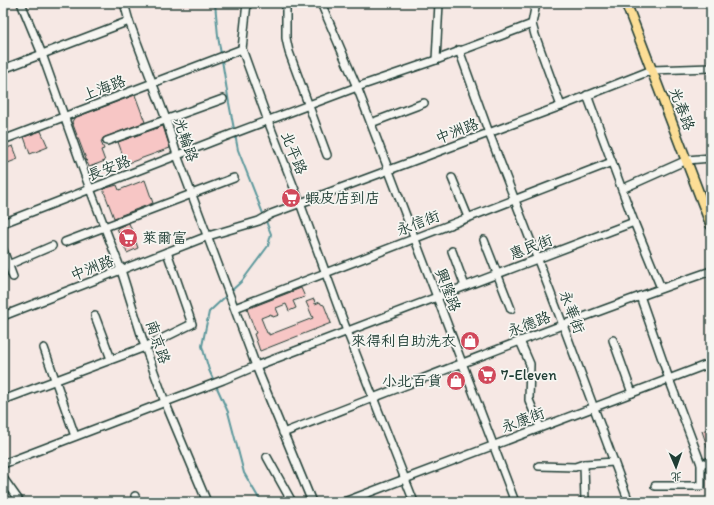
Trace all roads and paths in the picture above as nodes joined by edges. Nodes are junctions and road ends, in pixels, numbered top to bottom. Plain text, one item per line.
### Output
1 (21, 3) edge
2 (124, 3) edge
3 (247, 3) edge
4 (286, 3) edge
5 (321, 3) edge
6 (439, 3) edge
7 (536, 3) edge
8 (626, 3) edge
9 (129, 21) junction
10 (532, 24) junction
11 (242, 49) junction
12 (459, 50) junction
13 (42, 54) junction
14 (436, 60) junction
15 (711, 68) edge
16 (3, 69) edge
17 (652, 70) junction
18 (153, 84) junction
19 (357, 87) junction
20 (587, 95) junction
21 (223, 100) dead end
22 (424, 104) dead end
23 (308, 106) junction
24 (561, 106) junction
25 (65, 117) junction
26 (166, 119) junction
27 (268, 121) junction
28 (371, 123) junction
29 (488, 133) junction
30 (3, 140) edge
31 (107, 141) dead end
32 (177, 155) junction
33 (327, 155) dead end
34 (711, 158) edge
35 (687, 160) junction
36 (612, 162) junction
37 (389, 170) junction
38 (234, 178) dead end
39 (452, 178) dead end
40 (90, 189) junction
41 (622, 189) junction
42 (193, 195) junction
43 (514, 200) junction
44 (300, 203) junction
45 (468, 218) junction
46 (634, 222) junction
47 (3, 223) edge
48 (711, 225) edge
49 (105, 227) junction
50 (208, 236) junction
51 (414, 238) junction
52 (484, 240) dead end
53 (65, 242) dead end
54 (52, 246) dead end
55 (3, 250) edge
56 (452, 251) dead end
57 (167, 252) junction
58 (537, 258) junction
59 (8, 265) junction
60 (121, 270) junction
61 (711, 271) edge
62 (326, 272) junction
63 (497, 274) junction
64 (13, 277) dead end
65 (465, 286) junction
66 (661, 288) junction
67 (640, 296) junction
68 (436, 297) junction
69 (234, 306) junction
70 (511, 309) dead end
71 (3, 316) edge
72 (95, 316) dead end
73 (563, 325) junction
74 (347, 331) junction
75 (613, 340) dead end
76 (520, 341) junction
77 (145, 347) junction
78 (44, 348) dead end
79 (111, 359) junction
80 (462, 363) junction
81 (711, 363) edge
82 (256, 366) junction
83 (669, 379) junction
84 (54, 381) junction
85 (632, 393) junction
86 (373, 398) junction
87 (3, 400) edge
88 (165, 402) junction
89 (593, 407) junction
90 (540, 427) junction
91 (283, 433) junction
92 (75, 436) junction
93 (492, 445) junction
94 (267, 457) dead end
95 (711, 461) edge
96 (614, 462) junction
97 (3, 464) edge
98 (584, 464) junction
99 (701, 464) junction
100 (539, 466) dead end
101 (3, 478) edge
102 (405, 479) junction
103 (655, 486) dead end
104 (20, 502) edge
105 (207, 502) edge
106 (292, 502) edge
107 (312, 502) edge
108 (344, 502) edge
109 (414, 502) edge
110 (514, 502) edge
111 (585, 502) edge
112 (629, 502) edge

1 - 13 street, 南京路
2 - 9 street, 光輪路
3 - 11 street, 北平路
4 - 23 street
5 - 19 street, 興隆路
6 - 14 street
7 - 10 street
8 - 17 main road, 光春路
9 - 13 street
9 - 18 street, 光輪路
10 - 12 street
10 - 24 street
11 - 18 street, 上海路
11 - 27 street, 北平路
12 - 14 street
12 - 29 street, 永華街
13 - 16 street
13 - 25 street, 南京路
14 - 19 street
15 - 17 street, 中洲路
17 - 20 street, 中洲路
17 - 35 main road, 光春路
18 - 25 street, 上海路
18 - 26 street, 光輪路
19 - 23 street
19 - 28 street, 興隆路
20 - 24 street, 中洲路
20 - 36 street
21 - 26 street
22 - 28 street
23 - 27 street
23 - 33 street
24 - 29 street, 中洲路
25 - 30 street, 上海路
25 - 40 street, 南京路
26 - 31 street
26 - 32 street, 光輪路
27 - 32 street, 長安路
27 - 44 street, 北平路
28 - 37 street, 興隆路
29 - 37 street, 中洲路
29 - 43 street, 永華街
32 - 40 street, 長安路
32 - 42 street, 光輪路
34 - 35 street
35 - 41 street
35 - 48 main road, 光春路
36 - 41 street
36 - 43 street, 永信街
37 - 44 street, 中洲路
37 - 51 street, 興隆路
38 - 42 street
39 - 45 street
40 - 47 street, 長安路
40 - 49 street, 南京路
41 - 46 street
42 - 49 street
42 - 50 street, 光輪路
43 - 45 street, 永信街
43 - 58 street, 永華街
44 - 50 street, 中洲路
44 - 62 street, 北平路
45 - 51 street, 永信街
46 - 58 street, 惠民街
46 - 66 street
49 - 53 street
49 - 60 street, 南京路
50 - 57 street, 中洲路
50 - 69 street, 光輪路
51 - 62 street, 永信街
51 - 68 street, 興隆路
52 - 63 street
54 - 59 street
55 - 59 street
56 - 65 street
57 - 60 street, 中洲路
57 - 77 street
58 - 63 street, 惠民街
58 - 73 street, 永華街
59 - 64 street
60 - 71 street, 中洲路
60 - 77 street, 南京路
61 - 66 street, 永德路
62 - 69 street, 永信街
62 - 74 street, 北平路
63 - 65 street, 惠民街
63 - 70 street
65 - 68 street, 惠民街
66 - 67 street, 永德路
67 - 73 street, 永德路
67 - 83 street
68 - 74 street
68 - 80 street, 興隆路
69 - 82 street
72 - 79 street
73 - 76 street, 永德路
73 - 89 street, 永華街
74 - 82 street
74 - 86 street, 北平路
75 - 85 street
76 - 80 street, 永德路
76 - 90 street
77 - 79 street
77 - 88 street, 南京路
78 - 84 street
79 - 84 street
80 - 86 street, 永德路
80 - 93 street, 興隆路
81 - 83 street, 永康街
82 - 88 street
82 - 91 street
83 - 85 street, 永康街
83 - 99 street
84 - 87 street
84 - 92 street
85 - 89 street, 永康街
86 - 91 street, 永德路
86 - 102 street, 北平路
88 - 92 street
88 - 105 street, 南京路
89 - 90 street, 永康街
89 - 96 street, 永華街
90 - 93 street, 永康街
91 - 107 street
92 - 97 street
93 - 102 street, 永康街
93 - 110 street, 興隆路
94 - 106 street
95 - 99 street
96 - 98 street
96 - 112 street, 永華街
98 - 100 street
98 - 111 street
99 - 103 street
101 - 104 street
102 - 108 street, 永康街
102 - 109 street, 北平路

